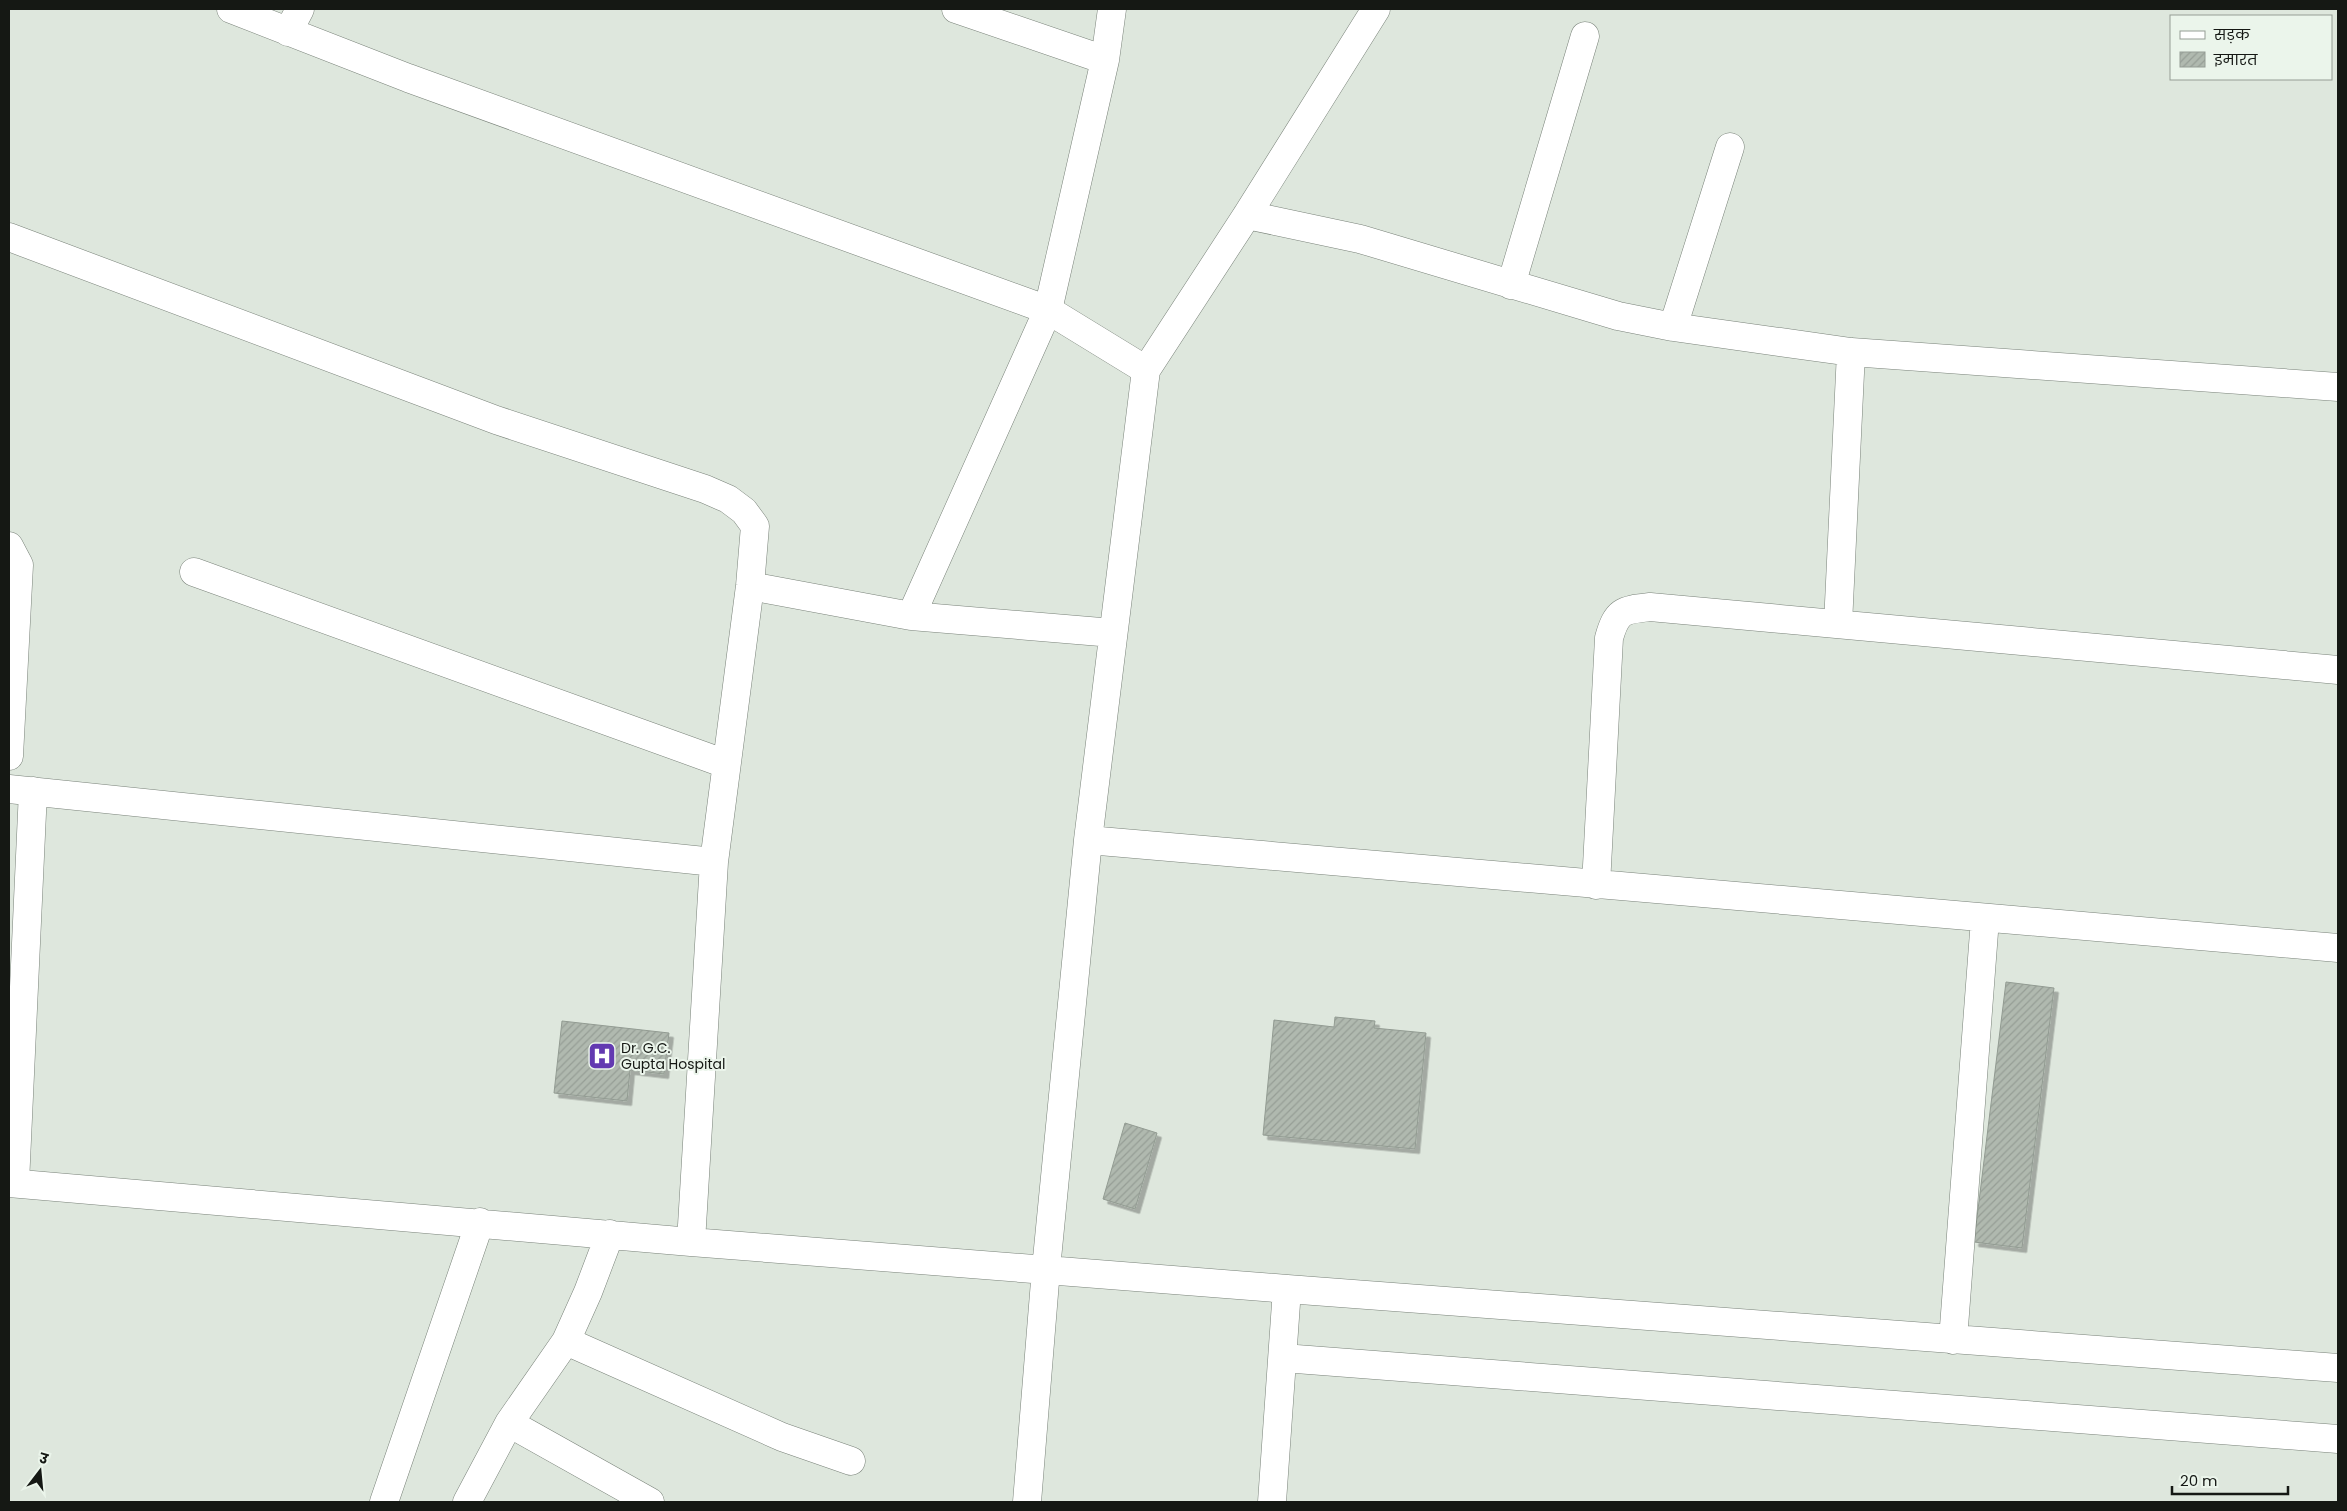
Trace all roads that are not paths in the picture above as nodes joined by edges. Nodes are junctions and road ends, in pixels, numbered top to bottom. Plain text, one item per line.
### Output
1 (231, 9) edge
2 (956, 9) edge
3 (1112, 9) edge
4 (1376, 9) edge
5 (294, 20) edge
6 (1586, 36) dead end
7 (1105, 60) junction
8 (1730, 147) dead end
9 (1247, 215) junction
10 (9, 237) edge
11 (1511, 286) junction
12 (1048, 310) junction
13 (1673, 327) junction
14 (1851, 352) junction
15 (1146, 370) junction
16 (2338, 387) edge
17 (9, 546) edge
18 (194, 572) dead end
19 (750, 586) junction
20 (911, 616) junction
21 (1838, 624) junction
22 (1113, 632) junction
23 (2338, 670) edge
24 (9, 756) edge
25 (726, 764) junction
26 (21, 790) edge
27 (1088, 840) junction
28 (714, 862) junction
29 (1596, 885) junction
30 (1985, 919) junction
31 (2338, 948) edge
32 (12, 1183) edge
33 (480, 1222) junction
34 (610, 1234) junction
35 (691, 1242) junction
36 (1046, 1269) junction
37 (1287, 1289) junction
38 (1953, 1340) junction
39 (566, 1341) junction
40 (1283, 1358) junction
41 (2338, 1368) edge
42 (509, 1422) junction
43 (2338, 1439) edge
44 (851, 1461) dead end
45 (384, 1502) edge
46 (467, 1502) edge
47 (650, 1502) edge
48 (1027, 1502) edge
49 (1272, 1502) edge

1 - 5 street
2 - 7 street
3 - 7 street
4 - 9 street
5 - 12 street
6 - 11 street
7 - 12 street
8 - 13 street
9 - 11 street
9 - 15 street
10 - 19 street
11 - 13 street
12 - 15 street
12 - 20 street
13 - 14 street
14 - 16 street
14 - 21 street
15 - 22 street
17 - 24 street
18 - 25 street
19 - 20 street
19 - 25 street
20 - 22 street
21 - 23 street
21 - 29 street
22 - 27 street
25 - 28 street
26 - 28 street
26 - 32 street
27 - 29 street
27 - 36 street
28 - 35 street
29 - 30 street
30 - 31 street
30 - 38 street
32 - 33 street
33 - 34 street
33 - 45 street
34 - 35 street
34 - 39 street
35 - 36 street
36 - 37 street
36 - 48 street
37 - 38 street
37 - 40 street
38 - 41 street
39 - 42 street
39 - 44 street
40 - 43 street
40 - 49 street
42 - 46 street
42 - 47 street

